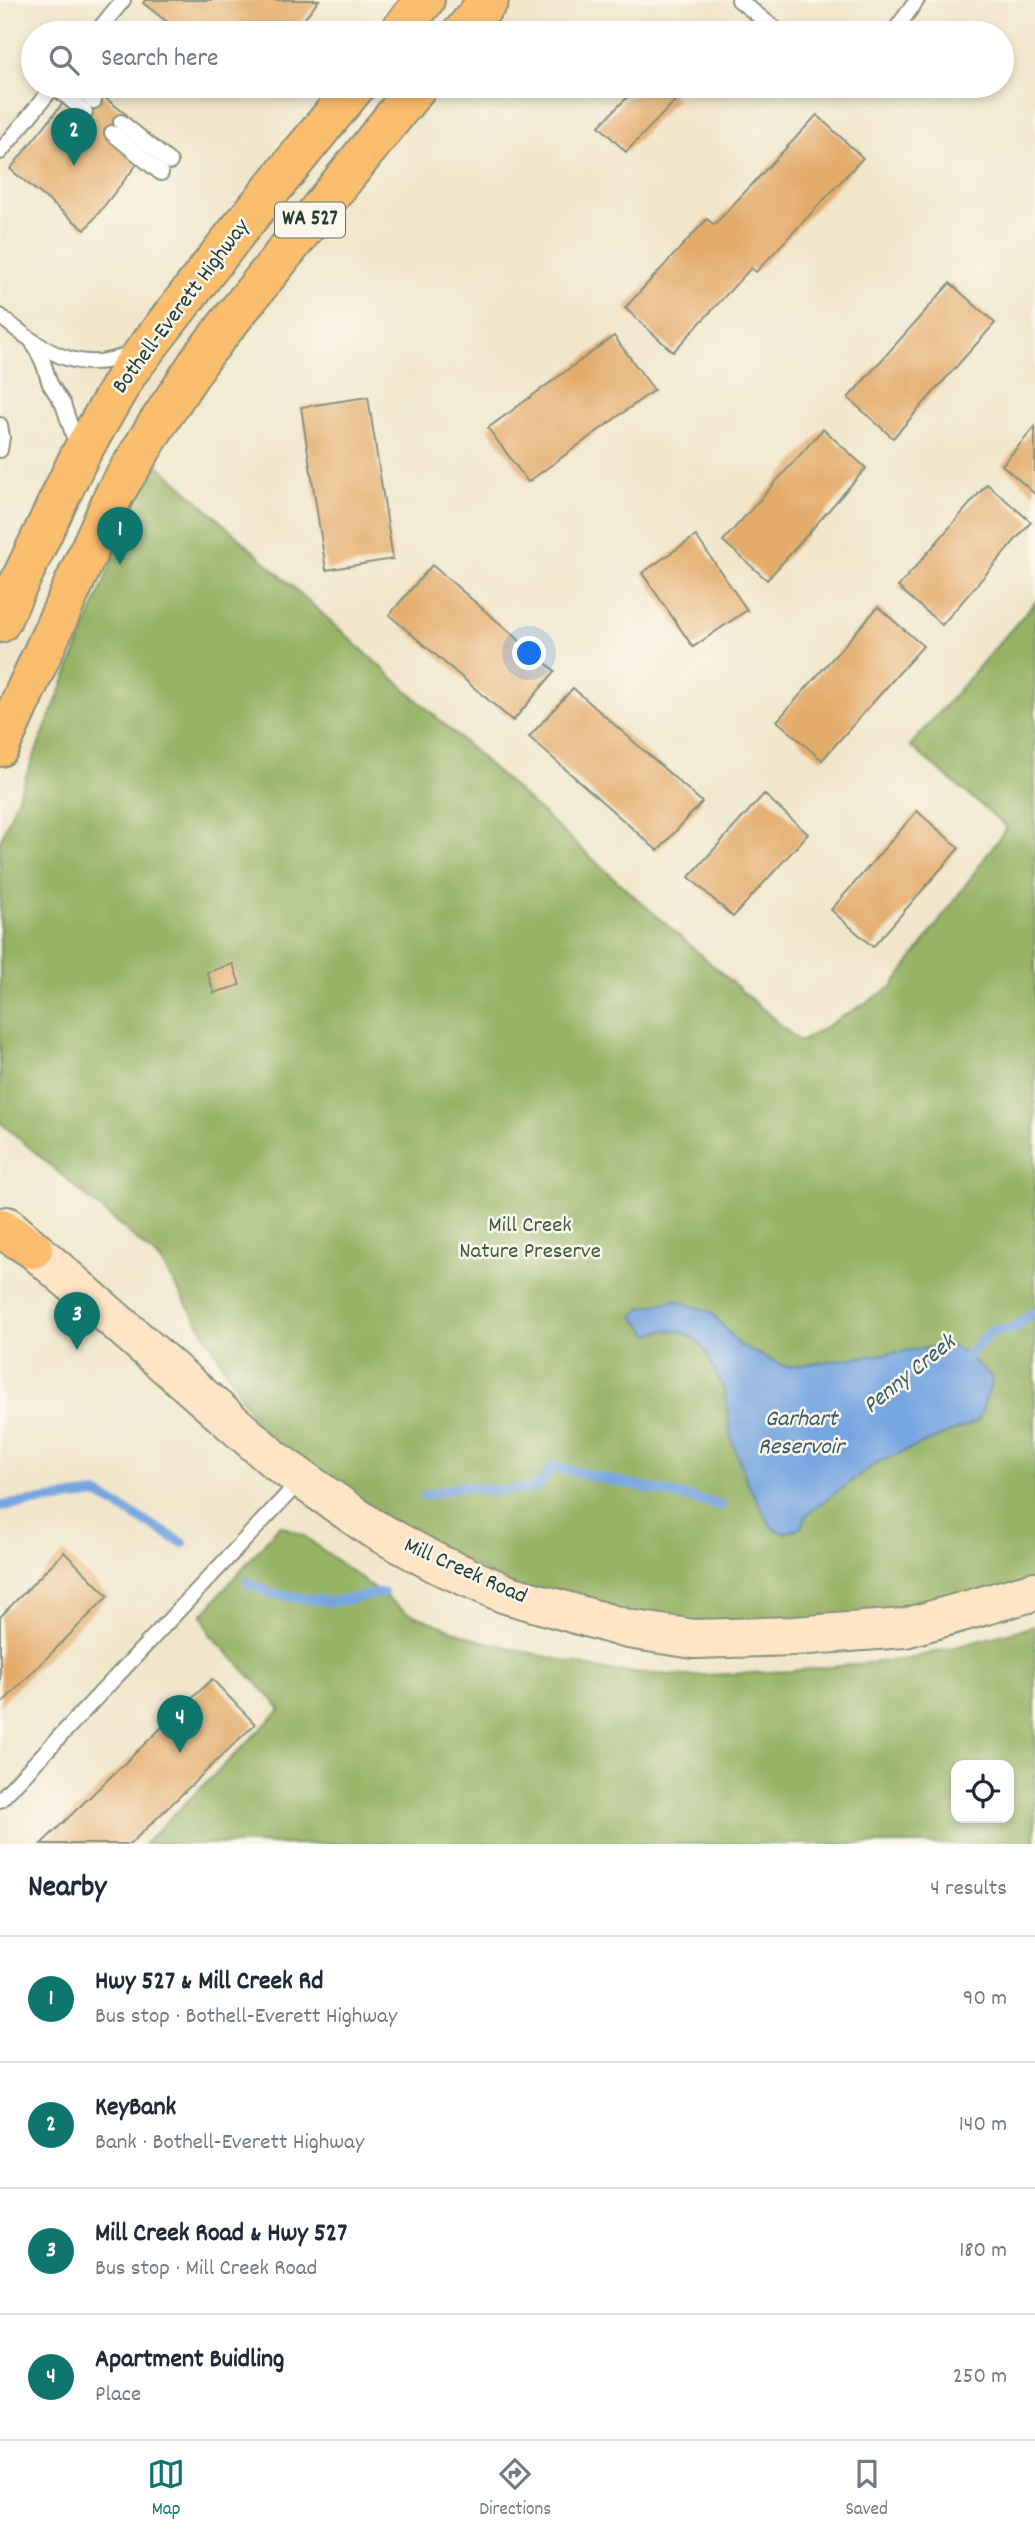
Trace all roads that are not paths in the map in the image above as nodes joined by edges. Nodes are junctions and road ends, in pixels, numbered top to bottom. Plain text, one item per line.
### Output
1 (123, 0) edge
2 (425, 0) edge
3 (459, 0) edge
4 (489, 0) edge
5 (739, 0) edge
6 (917, 0) edge
7 (106, 21) edge
8 (408, 21) edge
9 (442, 21) edge
10 (472, 21) edge
11 (765, 21) edge
12 (902, 21) edge
13 (44, 98) edge
14 (76, 98) edge
15 (84, 98) edge
16 (346, 98) edge
17 (393, 98) edge
18 (408, 98) edge
19 (117, 128) dead end
20 (371, 143) junction
21 (0, 152) edge
22 (166, 168) dead end
23 (0, 316) edge
24 (157, 333) junction
25 (32, 342) junction
26 (0, 425) edge
27 (0, 450) edge
28 (80, 454) junction
29 (0, 623) edge
30 (0, 747) edge
31 (0, 1220) edge
32 (0, 1228) edge
33 (33, 1249) junction
34 (302, 1479) junction
35 (1035, 1591) edge
36 (0, 1800) edge

1 - 7 lane
2 - 8 main road
3 - 9 main road
4 - 10 main road
5 - 11 lane
6 - 12 lane
13 - 21 lane
14 - 15 lane
16 - 24 main road, Bothell-Everett Highway / WA 527
17 - 20 main road
18 - 20 main road, Bothell-Everett Highway / WA 527
19 - 22 lane
20 - 30 main road, Bothell-Everett Highway / WA 527
23 - 25 lane
24 - 25 lane
24 - 28 main road, Bothell-Everett Highway / WA 527
25 - 28 lane
26 - 27 lane
28 - 29 main road, Bothell-Everett Highway / WA 527
31 - 33 main road, Mill Creek Road
32 - 33 main road
33 - 34 main road, Mill Creek Road
34 - 35 main road, Mill Creek Road
34 - 36 lane

